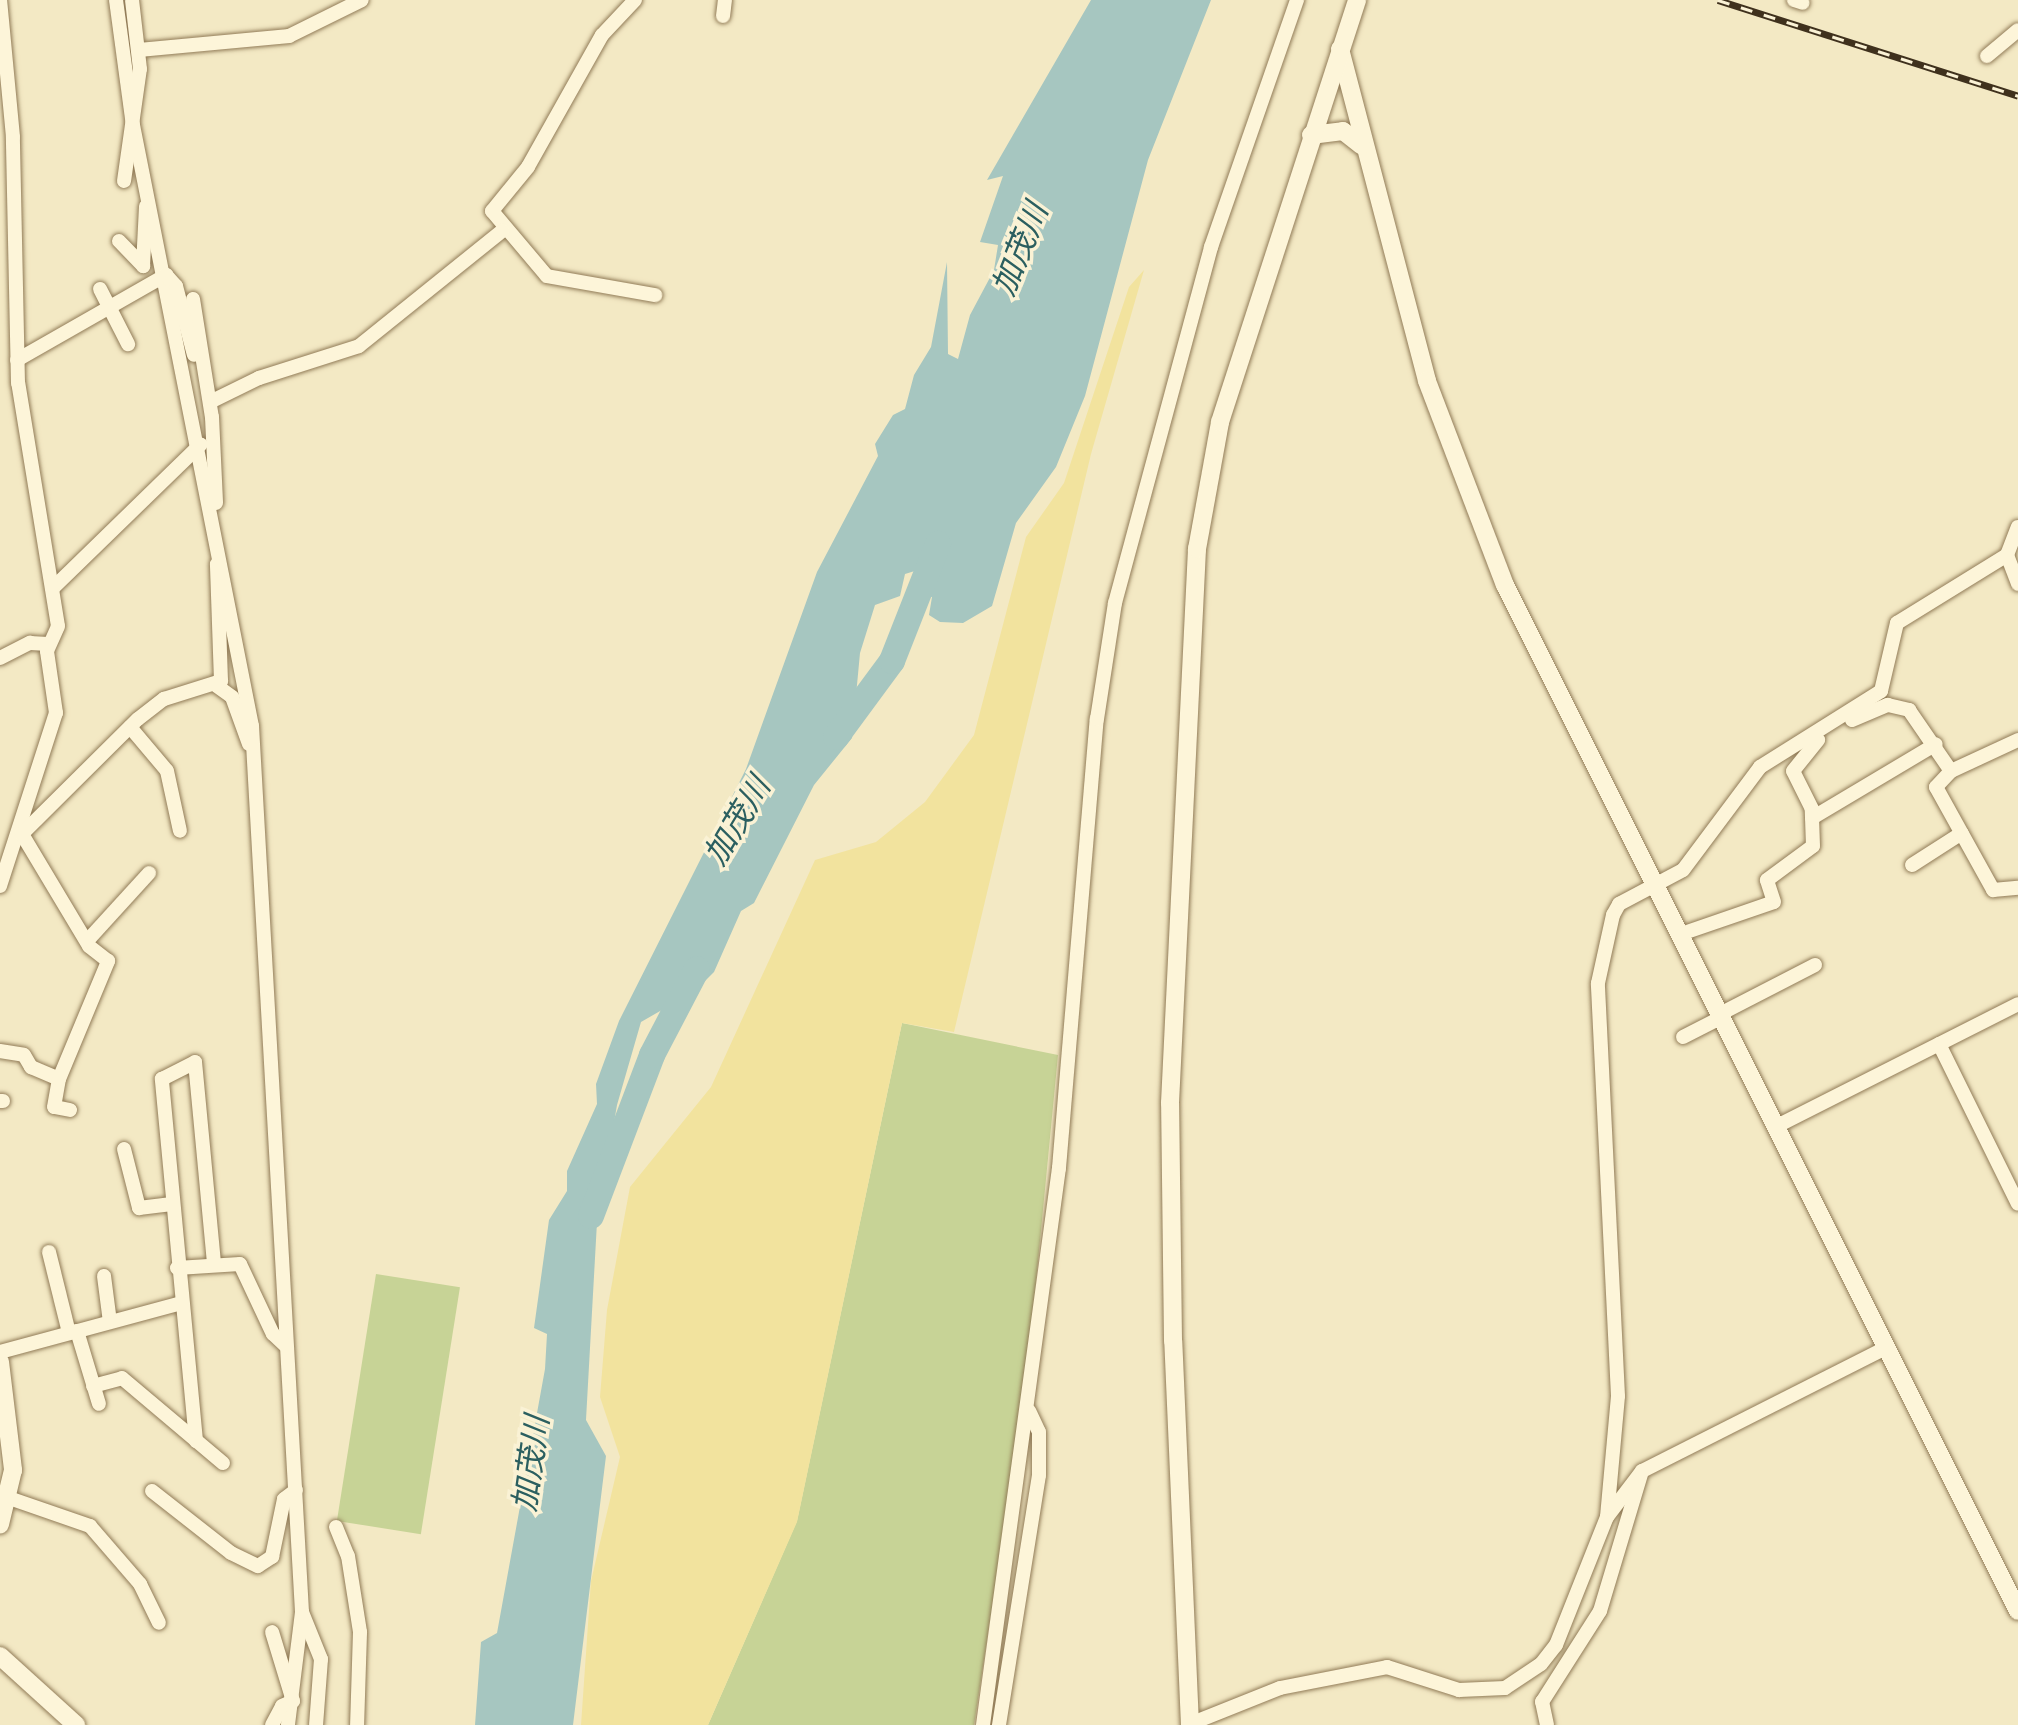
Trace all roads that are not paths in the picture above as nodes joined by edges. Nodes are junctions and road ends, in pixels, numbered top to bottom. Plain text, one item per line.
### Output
1 (0, 0) edge
2 (116, 0) edge
3 (132, 0) edge
4 (362, 0) edge
5 (635, 0) edge
6 (725, 0) edge
7 (1297, 0) edge
8 (1357, 0) edge
9 (0, 6) edge
10 (723, 16) dead end
11 (2018, 30) edge
12 (2, 38) edge
13 (1340, 49) junction
14 (139, 50) junction
15 (1987, 56) dead end
16 (4, 88) edge
17 (133, 125) junction
18 (1311, 135) junction
19 (6, 138) edge
20 (1361, 145) junction
21 (124, 181) dead end
22 (150, 199) junction
23 (502, 231) junction
24 (119, 241) dead end
25 (166, 275) junction
26 (14, 283) junction
27 (100, 289) dead end
28 (0, 290) edge
29 (655, 295) dead end
30 (193, 299) dead end
31 (110, 307) junction
32 (16, 338) junction
33 (128, 344) dead end
34 (0, 347) edge
35 (17, 360) junction
36 (210, 402) junction
37 (194, 449) junction
38 (2018, 527) edge
39 (217, 539) junction
40 (2007, 555) junction
41 (2018, 584) edge
42 (53, 588) junction
43 (48, 644) junction
44 (0, 658) edge
45 (217, 686) junction
46 (1836, 724) junction
47 (130, 727) junction
48 (1822, 733) junction
49 (2018, 740) edge
50 (1936, 744) junction
51 (254, 755) junction
52 (1951, 771) junction
53 (1812, 818) junction
54 (180, 831) dead end
55 (1962, 833) junction
56 (22, 834) junction
57 (1912, 865) dead end
58 (149, 873) dead end
59 (0, 886) edge
60 (1657, 886) junction
61 (2018, 888) edge
62 (1681, 934) junction
63 (87, 941) junction
64 (1815, 965) dead end
65 (2018, 1004) edge
66 (1721, 1016) junction
67 (1683, 1037) dead end
68 (1939, 1044) junction
69 (0, 1051) edge
70 (59, 1079) junction
71 (70, 1110) dead end
72 (1775, 1127) junction
73 (124, 1149) dead end
74 (172, 1204) junction
75 (2018, 1204) edge
76 (49, 1252) dead end
77 (214, 1263) junction
78 (177, 1268) junction
79 (104, 1276) dead end
80 (182, 1303) junction
81 (110, 1322) junction
82 (73, 1332) junction
83 (285, 1345) junction
84 (1885, 1348) junction
85 (0, 1352) edge
86 (0, 1362) edge
87 (93, 1386) junction
88 (3, 1394) edge
89 (99, 1404) dead end
90 (1029, 1411) junction
91 (196, 1441) junction
92 (6, 1445) edge
93 (223, 1463) dead end
94 (1642, 1471) junction
95 (296, 1490) junction
96 (152, 1491) dead end
97 (5, 1502) edge
98 (1607, 1517) junction
99 (0, 1524) edge
100 (336, 1527) dead end
101 (2018, 1611) edge
102 (302, 1612) junction
103 (159, 1623) dead end
104 (272, 1632) dead end
105 (0, 1656) edge
106 (293, 1701) junction
107 (1210, 1720) edge
108 (76, 1725) edge
109 (272, 1725) edge
110 (288, 1725) edge
111 (316, 1725) edge
112 (357, 1725) edge
113 (983, 1725) edge
114 (999, 1725) edge
115 (1190, 1725) edge
116 (1547, 1725) edge

1 - 9 street
2 - 17 street
3 - 14 street
4 - 14 street
5 - 23 street
6 - 10 street
7 - 90 street
8 - 13 street
9 - 12 street
11 - 15 street
12 - 16 street
13 - 18 street
13 - 20 street
14 - 17 street
16 - 19 street
17 - 21 street
17 - 22 street
18 - 20 street
18 - 115 street
19 - 26 street
20 - 60 street
22 - 24 street
22 - 25 street
23 - 29 street
23 - 36 street
25 - 31 street
25 - 36 street
25 - 37 street
26 - 28 street
26 - 32 street
27 - 31 street
30 - 36 street
31 - 33 street
31 - 35 street
32 - 34 street
32 - 35 street
35 - 42 street
36 - 37 street
36 - 39 street
37 - 39 street
37 - 42 street
38 - 40 street
39 - 45 street
39 - 51 street
40 - 41 street
40 - 46 street
42 - 43 street
43 - 44 street
43 - 56 street
45 - 47 street
45 - 51 street
46 - 48 street
46 - 50 street
47 - 54 street
47 - 56 street
48 - 53 street
48 - 60 street
49 - 52 street
50 - 52 street
50 - 53 street
51 - 83 street
52 - 55 street
53 - 62 street
55 - 57 street
55 - 61 street
56 - 59 street
56 - 63 street
58 - 63 street
60 - 62 street
60 - 98 street
62 - 66 street
63 - 70 street
64 - 66 street
65 - 68 street
66 - 67 street
66 - 72 street
68 - 72 street
68 - 75 street
69 - 70 street
70 - 71 street
72 - 84 street
73 - 74 street
74 - 77 street
74 - 78 street
76 - 82 street
77 - 78 street
77 - 83 street
78 - 80 street
79 - 81 street
80 - 81 street
80 - 91 street
81 - 82 street
82 - 85 street
82 - 87 street
83 - 95 street
84 - 94 street
84 - 101 street
86 - 88 street
87 - 89 street
87 - 91 street
88 - 92 street
90 - 113 street
90 - 114 street
91 - 93 street
92 - 97 street
94 - 98 street
94 - 116 street
95 - 96 street
95 - 102 street
97 - 99 street
97 - 103 street
98 - 107 street
100 - 112 street
102 - 106 street
102 - 111 street
104 - 106 street
105 - 108 street
106 - 109 street
106 - 110 street
107 - 115 street

